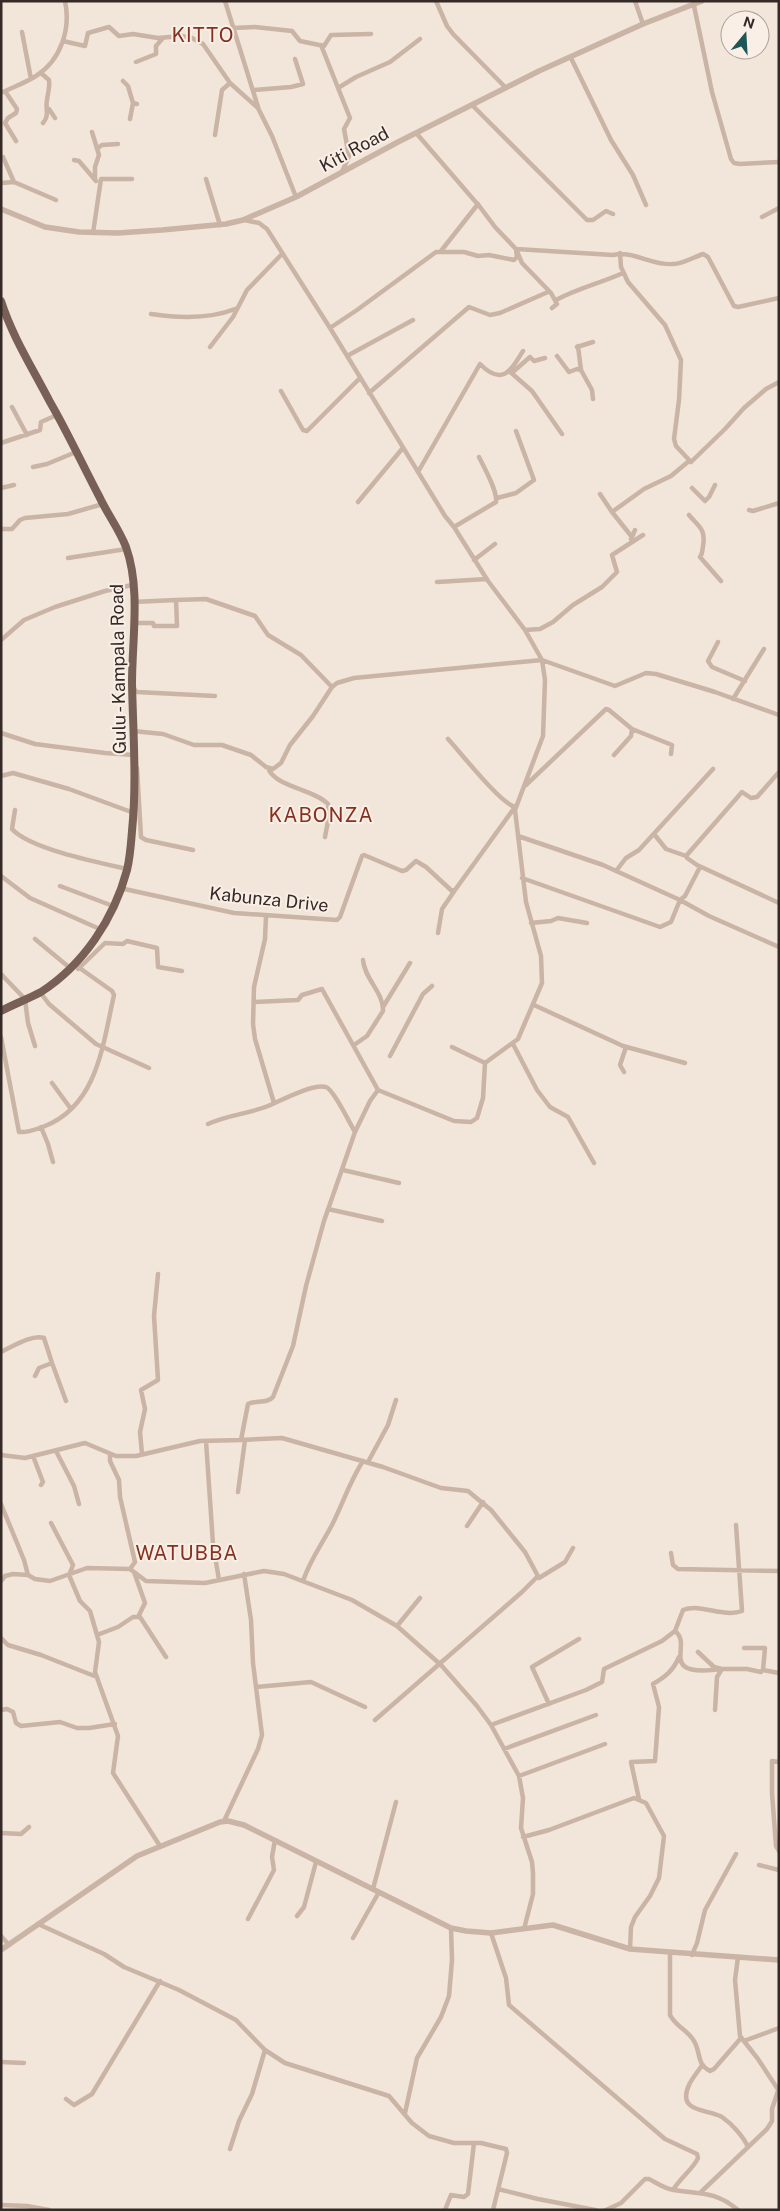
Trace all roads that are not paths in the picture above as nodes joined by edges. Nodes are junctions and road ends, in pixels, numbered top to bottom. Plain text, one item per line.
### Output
1 (65, 1) edge
2 (225, 1) edge
3 (436, 1) edge
4 (635, 1) edge
5 (702, 1) edge
6 (694, 3) edge
7 (643, 24) junction
8 (233, 28) junction
9 (22, 32) dead end
10 (371, 34) dead end
11 (163, 38) junction
12 (420, 39) dead end
13 (63, 41) junction
14 (321, 45) junction
15 (571, 58) junction
16 (295, 59) dead end
17 (136, 62) dead end
18 (41, 73) junction
19 (31, 79) junction
20 (123, 81) dead end
21 (230, 83) junction
22 (338, 88) junction
23 (506, 88) junction
24 (254, 90) junction
25 (3, 92) edge
26 (472, 105) junction
27 (258, 108) junction
28 (49, 109) junction
29 (55, 118) dead end
30 (130, 119) dead end
31 (43, 123) dead end
32 (92, 132) dead end
33 (417, 134) junction
34 (215, 135) dead end
35 (16, 141) dead end
36 (118, 144) dead end
37 (98, 148) junction
38 (4, 157) dead end
39 (74, 160) dead end
40 (779, 162) edge
41 (342, 174) junction
42 (132, 179) dead end
43 (206, 179) dead end
44 (14, 182) junction
45 (97, 182) junction
46 (1, 184) edge
47 (296, 197) junction
48 (56, 200) dead end
49 (478, 204) junction
50 (646, 205) dead end
51 (779, 208) edge
52 (1, 209) edge
53 (613, 214) dead end
54 (762, 217) dead end
55 (243, 220) junction
56 (220, 225) junction
57 (93, 233) junction
58 (516, 249) junction
59 (441, 251) junction
60 (620, 253) junction
61 (282, 254) junction
62 (623, 273) junction
63 (548, 292) junction
64 (779, 298) edge
65 (556, 300) junction
66 (1, 301) edge
67 (552, 308) dead end
68 (235, 310) junction
69 (151, 314) dead end
70 (4, 320) edge
71 (413, 320) dead end
72 (330, 328) junction
73 (593, 342) dead end
74 (210, 346) dead end
75 (524, 351) dead end
76 (347, 356) junction
77 (557, 356) dead end
78 (545, 358) dead end
79 (580, 370) junction
80 (509, 371) junction
81 (360, 378) junction
82 (779, 382) edge
83 (281, 391) dead end
84 (369, 393) junction
85 (593, 399) dead end
86 (12, 407) dead end
87 (58, 415) junction
88 (516, 431) dead end
89 (562, 434) dead end
90 (27, 435) junction
91 (1, 443) edge
92 (402, 449) junction
93 (76, 452) junction
94 (479, 456) dead end
95 (689, 461) junction
96 (33, 467) dead end
97 (418, 472) junction
98 (14, 485) dead end
99 (715, 485) dead end
100 (1, 488) edge
101 (692, 488) dead end
102 (600, 494) dead end
103 (497, 498) junction
104 (358, 502) dead end
105 (779, 503) edge
106 (103, 504) junction
107 (749, 510) dead end
108 (612, 512) junction
109 (689, 515) dead end
110 (454, 527) junction
111 (1, 530) edge
112 (635, 530) dead end
113 (643, 534) dead end
114 (632, 537) junction
115 (495, 544) dead end
116 (629, 544) junction
117 (126, 550) junction
118 (68, 558) dead end
119 (474, 560) junction
120 (487, 579) junction
121 (721, 581) dead end
122 (438, 582) dead end
123 (132, 585) junction
124 (176, 600) junction
125 (133, 602) junction
126 (133, 623) junction
127 (526, 630) junction
128 (1, 640) edge
129 (718, 642) dead end
130 (764, 648) dead end
131 (542, 660) junction
132 (745, 681) junction
133 (132, 687) junction
134 (332, 687) junction
135 (215, 696) dead end
136 (733, 699) junction
137 (779, 715) edge
138 (632, 729) junction
139 (1, 732) edge
140 (133, 732) junction
141 (448, 739) dead end
142 (671, 754) dead end
143 (614, 755) dead end
144 (134, 758) junction
145 (268, 768) junction
146 (713, 769) dead end
147 (779, 772) edge
148 (1, 776) edge
149 (524, 787) junction
150 (515, 807) junction
151 (15, 810) dead end
152 (134, 812) junction
153 (654, 834) junction
154 (518, 836) junction
155 (325, 837) dead end
156 (193, 850) dead end
157 (686, 856) junction
158 (700, 867) junction
159 (127, 870) junction
160 (616, 872) junction
161 (1, 876) edge
162 (522, 878) junction
163 (60, 886) dead end
164 (120, 888) junction
165 (455, 890) junction
166 (680, 900) junction
167 (779, 903) edge
168 (113, 906) junction
169 (266, 916) junction
170 (531, 923) junction
171 (588, 923) dead end
172 (102, 930) junction
173 (438, 933) dead end
174 (35, 939) dead end
175 (779, 947) edge
176 (363, 960) dead end
177 (410, 963) dead end
178 (74, 967) junction
179 (182, 971) dead end
180 (1, 974) edge
181 (432, 986) dead end
182 (40, 992) junction
183 (25, 1000) junction
184 (255, 1002) junction
185 (534, 1005) junction
186 (383, 1007) junction
187 (1, 1011) edge
188 (1, 1037) edge
189 (513, 1044) junction
190 (354, 1045) junction
191 (35, 1046) dead end
192 (452, 1047) dead end
193 (626, 1047) junction
194 (102, 1048) junction
195 (390, 1056) dead end
196 (485, 1063) junction
197 (685, 1063) dead end
198 (149, 1068) dead end
199 (624, 1072) dead end
200 (52, 1083) dead end
201 (378, 1090) junction
202 (274, 1103) junction
203 (71, 1109) junction
204 (208, 1124) dead end
205 (41, 1127) junction
206 (355, 1132) junction
207 (52, 1162) dead end
208 (594, 1162) dead end
209 (343, 1170) junction
210 (399, 1183) dead end
211 (328, 1209) junction
212 (382, 1221) dead end
213 (158, 1274) dead end
214 (1, 1352) edge
215 (52, 1363) junction
216 (35, 1376) dead end
217 (396, 1400) dead end
218 (66, 1401) dead end
219 (243, 1440) junction
220 (206, 1441) junction
221 (56, 1451) junction
222 (110, 1454) junction
223 (142, 1454) junction
224 (1, 1455) edge
225 (33, 1456) junction
226 (366, 1461) junction
227 (41, 1485) dead end
228 (238, 1492) dead end
229 (483, 1502) junction
230 (1, 1504) edge
231 (78, 1504) dead end
232 (51, 1523) dead end
233 (736, 1524) dead end
234 (467, 1526) dead end
235 (573, 1548) dead end
236 (670, 1553) dead end
237 (132, 1570) junction
238 (740, 1571) junction
239 (779, 1571) edge
240 (69, 1574) junction
241 (244, 1574) junction
242 (3, 1575) edge
243 (28, 1575) junction
244 (537, 1576) junction
245 (1, 1580) edge
246 (219, 1580) junction
247 (303, 1581) junction
248 (420, 1598) dead end
249 (140, 1616) junction
250 (397, 1626) junction
251 (675, 1631) junction
252 (97, 1635) junction
253 (1, 1638) edge
254 (579, 1640) dead end
255 (744, 1648) dead end
256 (698, 1652) dead end
257 (166, 1657) dead end
258 (679, 1657) junction
259 (722, 1669) junction
260 (763, 1670) junction
261 (779, 1673) edge
262 (97, 1677) junction
263 (256, 1687) junction
264 (549, 1704) junction
265 (365, 1707) dead end
266 (1, 1710) edge
267 (715, 1710) dead end
268 (596, 1715) dead end
269 (375, 1720) dead end
270 (115, 1724) junction
271 (492, 1725) junction
272 (605, 1744) dead end
273 (504, 1749) junction
274 (779, 1762) edge
275 (519, 1776) junction
276 (639, 1798) junction
277 (396, 1802) dead end
278 (224, 1821) junction
279 (29, 1827) dead end
280 (1, 1833) edge
281 (524, 1837) junction
282 (276, 1840) junction
283 (160, 1846) junction
284 (779, 1851) edge
285 (736, 1854) dead end
286 (316, 1862) junction
287 (759, 1865) dead end
288 (779, 1870) edge
289 (376, 1891) junction
290 (297, 1916) dead end
291 (248, 1919) dead end
292 (38, 1924) junction
293 (451, 1928) junction
294 (524, 1929) junction
295 (491, 1933) junction
296 (1, 1936) edge
297 (353, 1938) dead end
298 (9, 1945) junction
299 (1, 1950) edge
300 (630, 1950) junction
301 (670, 1954) junction
302 (692, 1955) junction
303 (738, 1957) junction
304 (779, 1960) edge
305 (160, 1981) junction
306 (779, 2028) edge
307 (742, 2040) junction
308 (265, 2050) junction
309 (1, 2062) edge
310 (24, 2064) dead end
311 (702, 2065) junction
312 (779, 2091) edge
313 (66, 2099) dead end
314 (405, 2113) junction
315 (474, 2143) junction
316 (748, 2147) junction
317 (230, 2149) dead end
318 (498, 2189) junction
319 (673, 2190) junction
320 (701, 2192) junction
321 (1, 2205) edge
322 (50, 2210) edge
323 (445, 2210) edge
324 (493, 2210) edge
325 (595, 2210) edge
326 (606, 2210) edge
327 (738, 2210) edge

1 - 13 street
2 - 8 street
3 - 23 street
4 - 7 street
5 - 6 street, Kiti Road
6 - 7 street, Kiti Road
6 - 40 street
7 - 15 street, Kiti Road
8 - 14 street
8 - 24 street
9 - 19 street
10 - 14 street
11 - 13 street
11 - 17 street
11 - 21 street
12 - 22 street
13 - 18 street
14 - 22 street
15 - 23 street, Kiti Road
15 - 50 street
16 - 24 street
18 - 19 street
18 - 28 street
19 - 25 street
20 - 30 street
21 - 27 street
21 - 34 street
22 - 41 street
23 - 26 street, Kiti Road
24 - 27 street
25 - 35 street
26 - 33 street, Kiti Road
26 - 53 street
27 - 47 street
28 - 29 street
28 - 31 street
32 - 37 street
33 - 41 street, Kiti Road
33 - 49 street
36 - 37 street
37 - 45 street
38 - 44 street
39 - 45 street
41 - 47 street, Kiti Road
42 - 45 street
43 - 56 street
44 - 46 street
44 - 48 street
45 - 57 street
47 - 55 street, Kiti Road
49 - 58 street
49 - 59 street
51 - 54 street
52 - 57 street, Kiti Road
55 - 56 street, Kiti Road
55 - 61 street
56 - 57 street, Kiti Road
58 - 59 street
58 - 60 street
58 - 63 street
59 - 72 street
60 - 62 street
60 - 64 street
61 - 68 street
61 - 72 street
62 - 65 street
62 - 95 street
63 - 65 street
63 - 84 street
65 - 67 street
66 - 70 main road, Gulu - Kampala Road
68 - 69 street
68 - 74 street
70 - 87 main road, Gulu - Kampala Road
71 - 76 street
72 - 76 street
73 - 79 street
75 - 80 street
76 - 81 street
77 - 79 street
78 - 80 street
79 - 85 street
80 - 89 street
80 - 97 street
81 - 83 street
81 - 84 street
82 - 95 street
84 - 92 street
86 - 90 street
87 - 90 street
87 - 93 main road, Gulu - Kampala Road
88 - 103 street
90 - 91 street
92 - 97 street
92 - 104 street
93 - 96 street
93 - 106 main road, Gulu - Kampala Road
94 - 103 street
95 - 108 street
97 - 110 street
98 - 100 street
99 - 101 street
102 - 108 street
103 - 110 street
105 - 107 street
106 - 111 street
106 - 117 main road, Gulu - Kampala Road
108 - 114 street
109 - 121 street
110 - 119 street
112 - 114 street
113 - 116 street
114 - 116 street
115 - 119 street
116 - 127 street
117 - 118 street
117 - 123 main road, Gulu - Kampala Road
119 - 120 street
120 - 122 street
120 - 127 street
123 - 125 main road, Gulu - Kampala Road
123 - 128 street
124 - 125 street
124 - 126 street
124 - 134 street
125 - 126 main road, Gulu - Kampala Road
126 - 133 main road, Gulu - Kampala Road
127 - 131 street
129 - 132 street
130 - 132 street
131 - 134 street
131 - 136 street
131 - 149 street
132 - 136 street
133 - 135 street
133 - 140 main road, Gulu - Kampala Road
134 - 145 street
136 - 137 street
138 - 142 street
138 - 143 street
138 - 149 street
139 - 144 street
140 - 144 main road, Gulu - Kampala Road
140 - 145 street
141 - 150 street
144 - 152 main road, Gulu - Kampala Road
144 - 156 street
145 - 155 street
146 - 153 street
147 - 157 street
148 - 152 street
149 - 150 street
150 - 154 street
150 - 165 street
151 - 159 street
152 - 159 main road, Gulu - Kampala Road
153 - 157 street
153 - 160 street
154 - 160 street
154 - 162 street
157 - 158 street
158 - 166 street
158 - 167 street
159 - 164 main road, Gulu - Kampala Road
160 - 166 street
161 - 172 street
162 - 166 street
162 - 170 street
163 - 168 street
164 - 168 main road, Gulu - Kampala Road
164 - 169 street, Kabunza Drive
165 - 169 street, Kabunza Drive
165 - 173 street
166 - 175 street
168 - 172 main road, Gulu - Kampala Road
169 - 184 street
170 - 171 street
170 - 185 street
172 - 178 main road, Gulu - Kampala Road
174 - 178 street
176 - 186 street
177 - 186 street
178 - 179 street
178 - 182 main road, Gulu - Kampala Road
178 - 194 street
180 - 183 street
181 - 195 street
182 - 183 main road, Gulu - Kampala Road
182 - 194 street
183 - 187 main road, Gulu - Kampala Road
183 - 191 street
184 - 190 street
184 - 202 street
185 - 189 street
185 - 193 street
186 - 190 street
188 - 205 street
189 - 196 street
189 - 208 street
190 - 201 street
192 - 196 street
193 - 197 street
193 - 199 street
194 - 198 street
194 - 203 street
196 - 201 street
200 - 203 street
201 - 206 street
202 - 204 street
202 - 206 street
203 - 205 street
205 - 207 street
206 - 209 street
209 - 210 street
209 - 211 street
211 - 212 street
211 - 219 street
213 - 223 street
214 - 215 street
215 - 216 street
215 - 218 street
217 - 226 street
219 - 220 street
219 - 226 street
219 - 228 street
220 - 223 street
220 - 246 street
221 - 222 street
221 - 225 street
221 - 231 street
222 - 223 street
222 - 237 street
224 - 225 street
225 - 227 street
226 - 229 street
226 - 247 street
229 - 234 street
229 - 244 street
230 - 243 street
232 - 240 street
233 - 238 street
235 - 244 street
236 - 238 street
237 - 240 street
237 - 246 street
237 - 249 street
238 - 239 street
238 - 251 street
240 - 243 street
240 - 252 street
241 - 246 street
241 - 247 street
241 - 263 street
242 - 243 street
242 - 245 street
244 - 269 street
247 - 250 street
248 - 250 street
249 - 252 street
249 - 257 street
250 - 271 street
251 - 258 street
251 - 264 street
252 - 262 street
253 - 262 street
254 - 264 street
255 - 260 street
256 - 259 street
258 - 259 street
258 - 276 street
259 - 260 street
259 - 267 street
260 - 261 street
262 - 270 street
263 - 265 street
263 - 278 street
264 - 271 street
266 - 270 street
268 - 273 street
270 - 283 street
271 - 273 street
272 - 275 street
273 - 275 street
274 - 284 street
275 - 281 street
276 - 281 street
276 - 300 street
277 - 289 street
278 - 282 street
278 - 283 street
279 - 280 street
281 - 294 street
282 - 286 street
282 - 291 street
283 - 292 street
285 - 302 street
286 - 289 street
286 - 290 street
287 - 288 street
289 - 293 street
289 - 297 street
292 - 298 street
292 - 305 street
293 - 295 street
293 - 314 street
294 - 295 street
294 - 300 street
295 - 319 street
296 - 298 street
298 - 299 street
300 - 301 street
301 - 302 street
301 - 311 street
302 - 303 street
303 - 304 street
303 - 307 street
305 - 308 street
305 - 313 street
306 - 307 street
307 - 311 street
307 - 312 street
308 - 314 street
308 - 317 street
309 - 310 street
311 - 316 street
312 - 316 street
314 - 315 street
315 - 318 street
315 - 323 street
316 - 320 street
318 - 324 street
318 - 325 street
319 - 320 street
319 - 326 street
320 - 327 street
321 - 322 street

